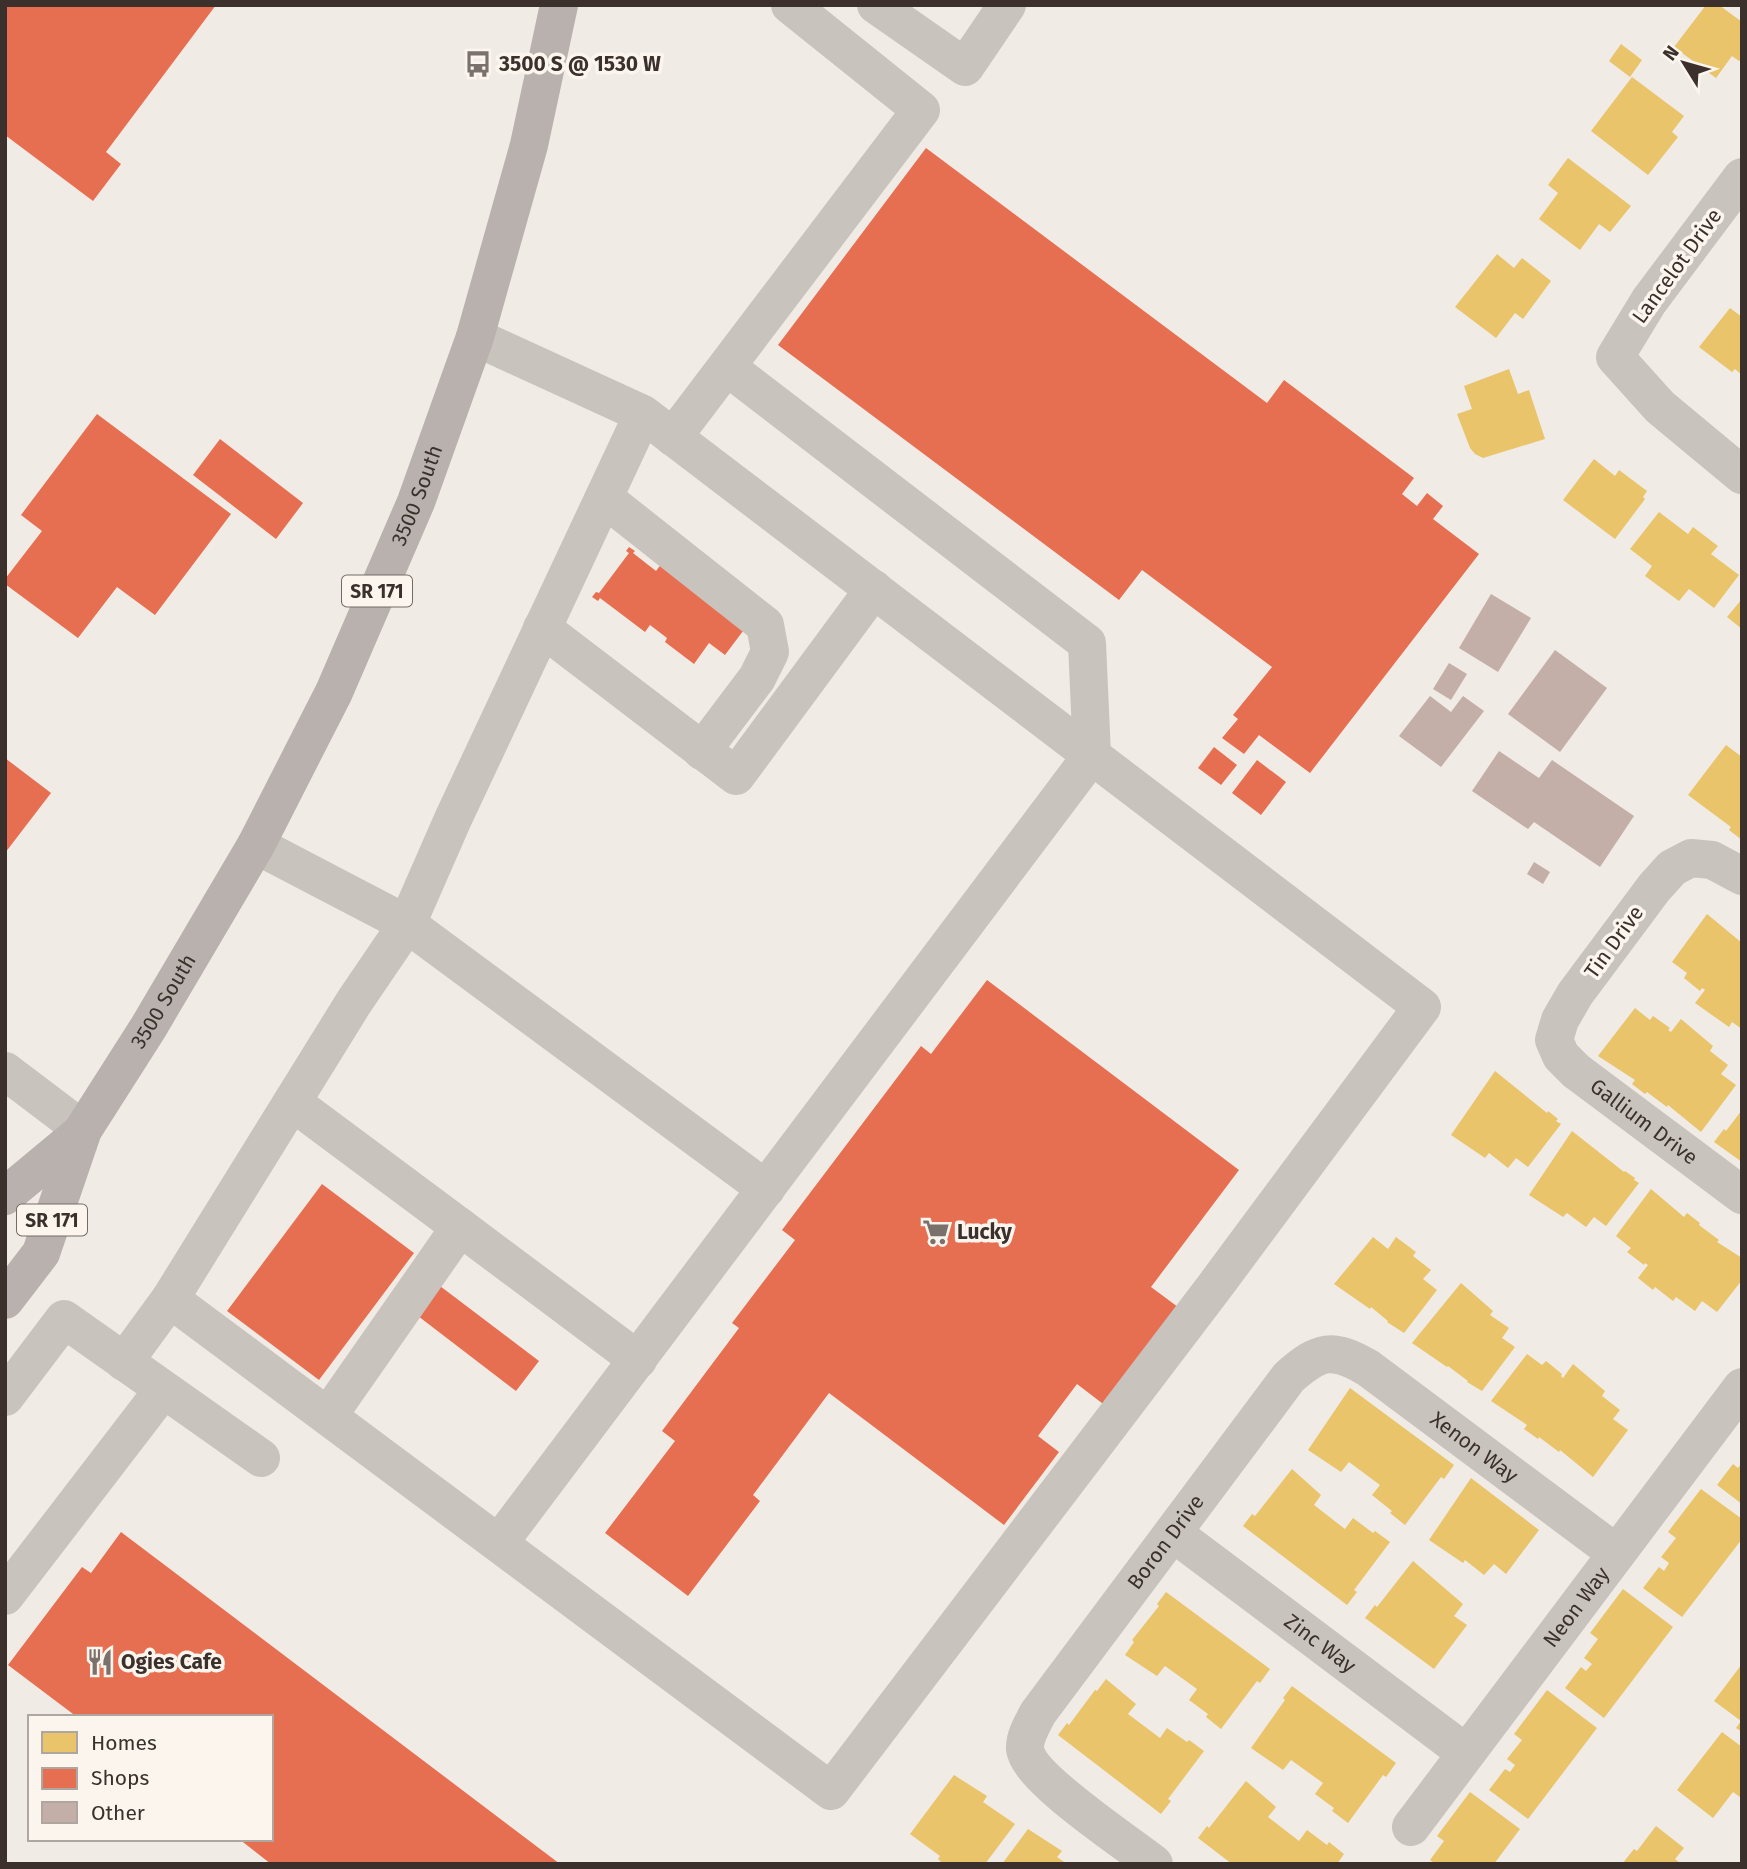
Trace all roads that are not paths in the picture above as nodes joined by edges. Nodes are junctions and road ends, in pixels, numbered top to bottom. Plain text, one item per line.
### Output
1 (559, 5) edge
2 (790, 5) edge
3 (876, 5) edge
4 (1007, 5) edge
5 (1742, 177) edge
6 (475, 337) junction
7 (727, 367) junction
8 (643, 414) junction
9 (673, 437) junction
10 (1742, 475) edge
11 (604, 498) junction
12 (874, 589) junction
13 (542, 628) junction
14 (702, 751) junction
15 (1092, 755) junction
16 (256, 845) junction
17 (1742, 876) edge
18 (407, 924) junction
19 (1554, 1040) joint
20 (5, 1071) edge
21 (292, 1102) junction
22 (83, 1130) junction
23 (766, 1189) junction
24 (1742, 1195) edge
25 (5, 1196) edge
26 (460, 1227) junction
27 (170, 1299) junction
28 (5, 1300) edge
29 (1327, 1352) joint
30 (638, 1360) junction
31 (124, 1362) junction
32 (12, 1375) edge
33 (1742, 1387) edge
34 (163, 1390) junction
35 (328, 1416) junction
36 (261, 1458) dead end
37 (1173, 1533) junction
38 (499, 1543) junction
39 (1616, 1553) junction
40 (5, 1596) edge
41 (1466, 1753) junction
42 (1411, 1828) dead end
43 (1154, 1864) edge

1 - 6 main road, 3500 South / SR 171
2 - 7 street
3 - 4 street
5 - 10 street, Lancelot Drive
6 - 8 street
6 - 16 main road, 3500 South / SR 171
7 - 9 street
7 - 15 street
8 - 9 street
8 - 11 street
9 - 12 street
11 - 13 street
11 - 14 street
12 - 14 street
12 - 15 street
13 - 14 street
13 - 18 street
15 - 23 street
15 - 38 street
16 - 18 street
16 - 22 main road, 3500 South / SR 171
17 - 19 street, Tin Drive
18 - 21 street
18 - 23 street
19 - 24 street, Gallium Drive
20 - 22 street
21 - 26 street
21 - 27 street
22 - 25 main road, 3500 South / SR 171
22 - 28 main road, 3500 South / SR 171
23 - 30 street
26 - 30 street
26 - 35 street
27 - 31 street
27 - 35 street
29 - 37 street, Boron Drive
29 - 39 street, Xenon Way
30 - 38 street
31 - 32 street
31 - 34 street
33 - 39 street, Neon Way
34 - 36 street
34 - 40 street
35 - 38 street
37 - 41 street, Zinc Way
37 - 43 street, Boron Drive
39 - 41 street, Neon Way
41 - 42 street, Neon Way

